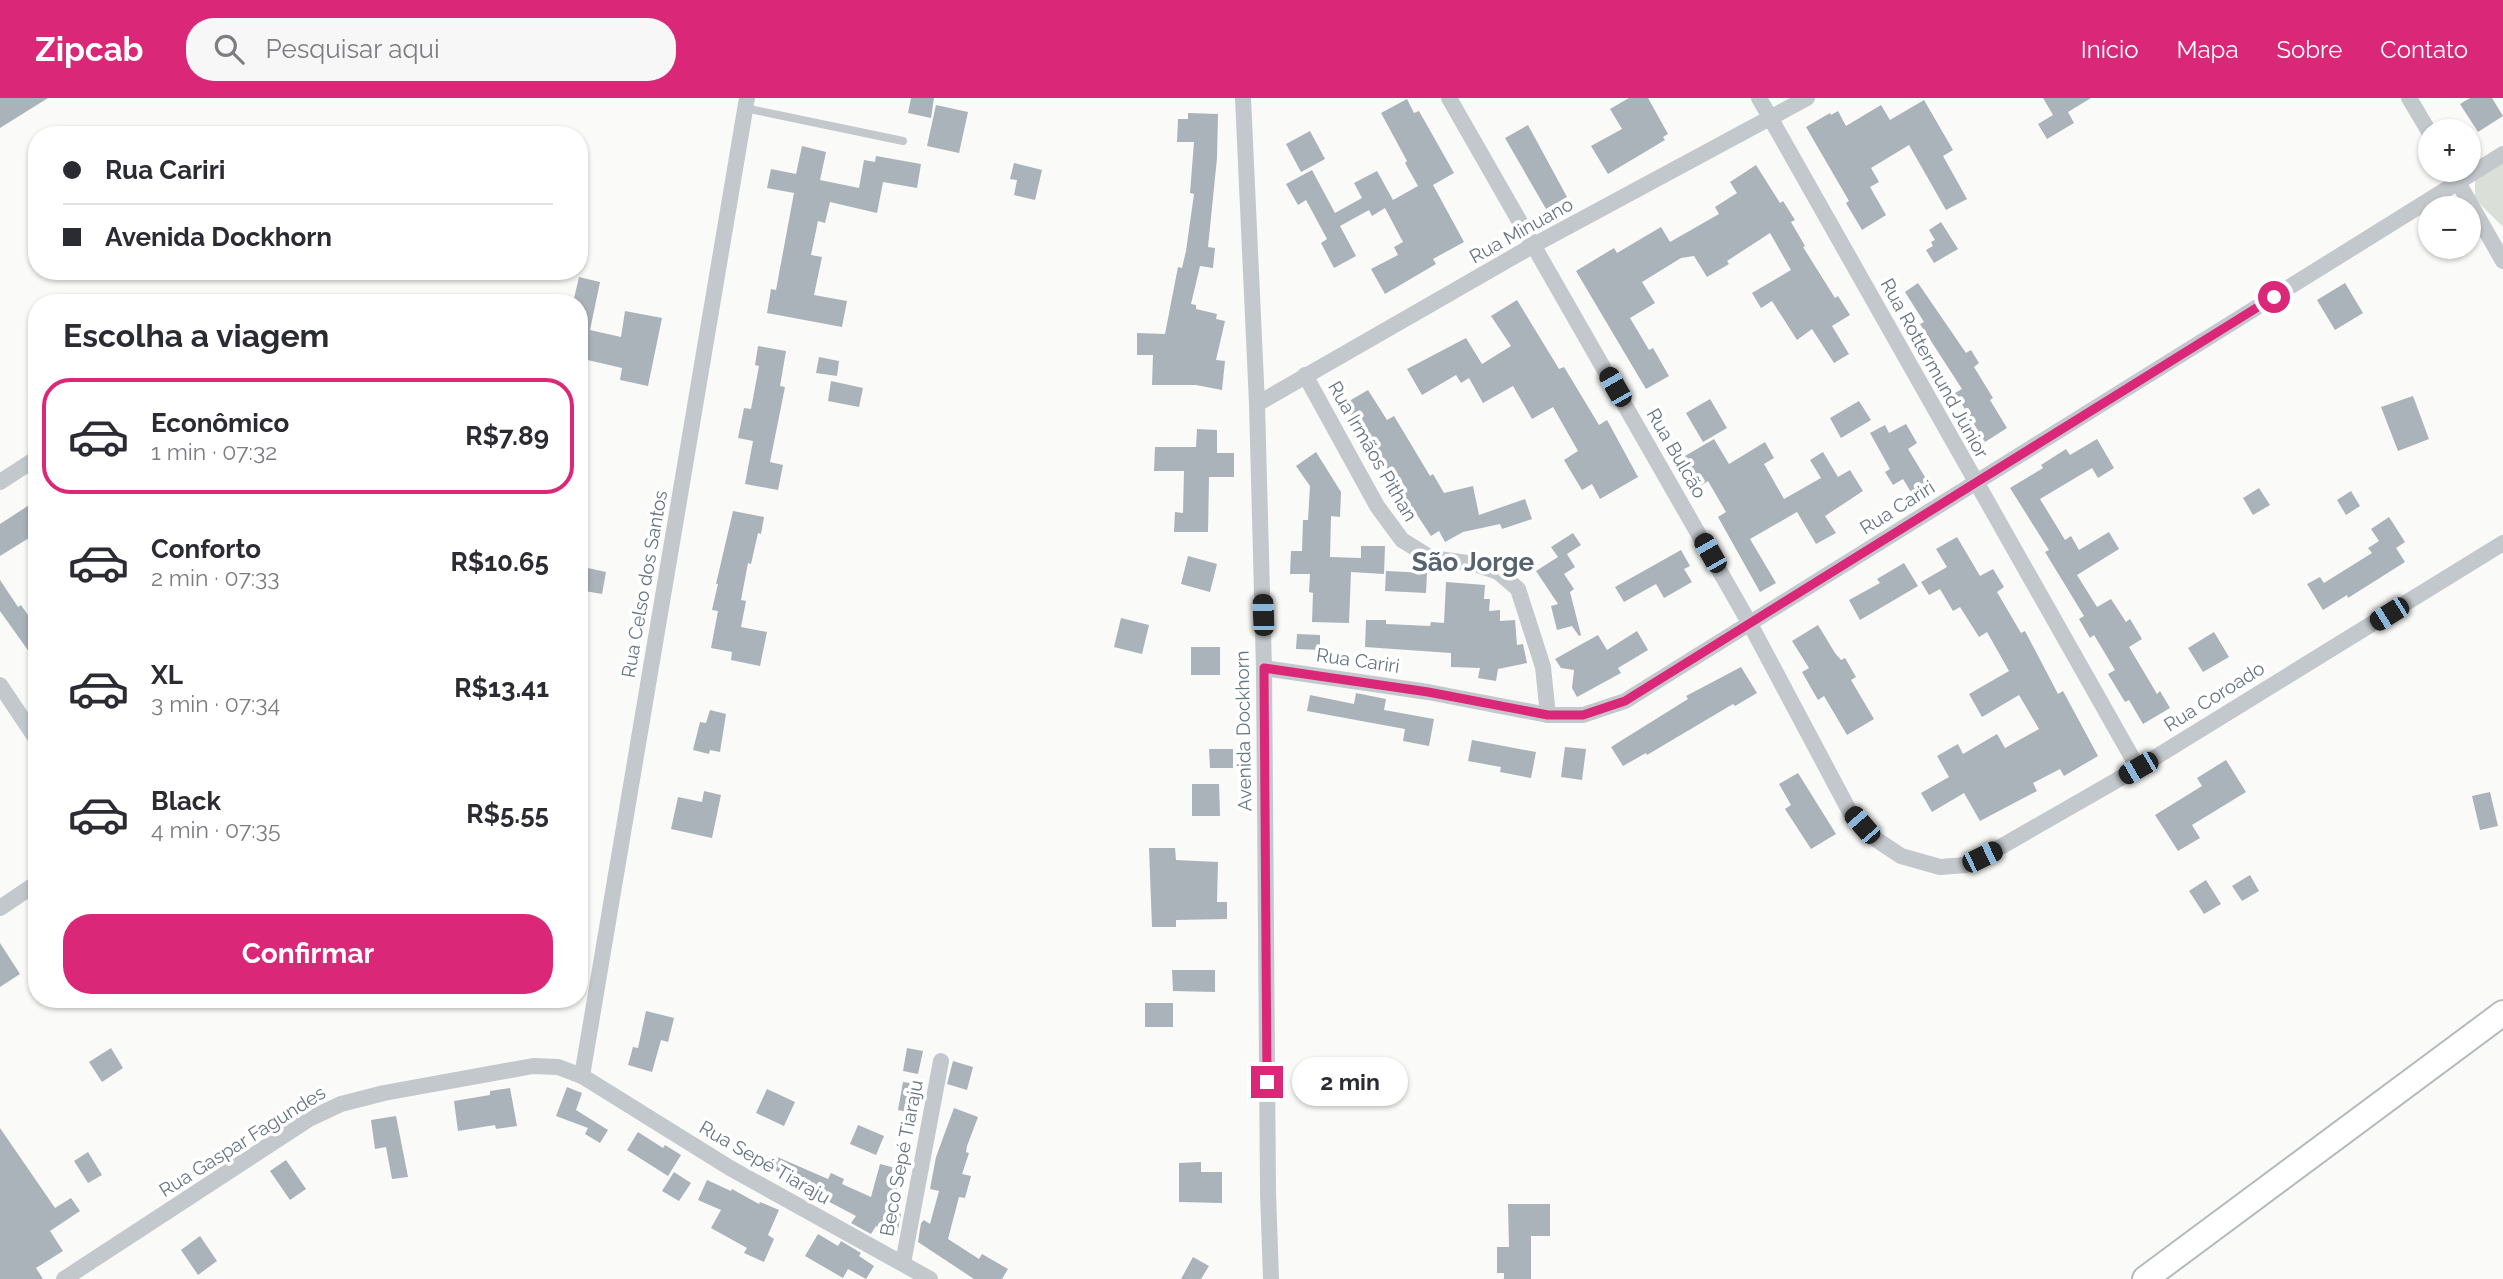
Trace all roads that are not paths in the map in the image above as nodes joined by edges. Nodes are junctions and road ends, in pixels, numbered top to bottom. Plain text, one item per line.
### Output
1 (1243, 98) edge
2 (1448, 98) edge
3 (1759, 98) edge
4 (1807, 98) edge
5 (2409, 98) edge
6 (746, 103) edge
7 (1771, 119) junction
8 (2421, 119) edge
9 (903, 141) dead end
10 (2503, 154) edge
11 (2481, 164) edge
12 (2445, 182) edge
13 (2457, 182) edge
14 (1534, 245) junction
15 (2503, 261) edge
16 (1305, 375) junction
17 (1257, 404) junction
18 (28, 464) edge
19 (0, 482) edge
20 (1976, 482) junction
21 (2503, 543) edge
22 (1750, 624) junction
23 (1264, 668) junction
24 (0, 685) edge
25 (1548, 715) junction
26 (28, 727) edge
27 (2138, 768) junction
28 (1940, 867) joint
29 (28, 889) edge
30 (0, 908) edge
31 (2503, 1013) edge
32 (940, 1061) dead end
33 (582, 1076) junction
34 (903, 1263) junction
35 (64, 1279) edge
36 (930, 1279) edge
37 (1271, 1279) edge
38 (2145, 1279) edge

1 - 17 street, Avenida Dockhorn
2 - 14 street, Rua Bulcão
3 - 7 street, Rua Rottermund Júnior
4 - 7 street, Rua Minuano
5 - 8 street
6 - 9 lane
6 - 33 street, Rua Celso dos Santos
7 - 14 street, Rua Minuano
7 - 20 street, Rua Rottermund Júnior
10 - 11 street, Rua Cariri
12 - 20 street, Rua Cariri
13 - 15 street
14 - 16 street, Rua Minuano
14 - 22 street, Rua Bulcão
16 - 17 street, Rua Minuano
16 - 25 street, Rua Irmãos Pithan
17 - 23 street, Avenida Dockhorn
18 - 19 street
20 - 22 street, Rua Cariri
20 - 27 street, Rua Rottermund Júnior
21 - 27 street, Rua Coroado
22 - 25 street, Rua Cariri
22 - 28 street, Rua Bulcão
23 - 25 street, Rua Cariri
23 - 37 street, Avenida Dockhorn
24 - 26 street
27 - 28 street, Rua Coroado
29 - 30 street
31 - 38 main road
32 - 34 street, Beco Sepé Tiaraju
33 - 34 street, Rua Sepé Tiaraju
33 - 35 street, Rua Gaspar Fagundes
34 - 36 street, Rua Sepé Tiaraju

